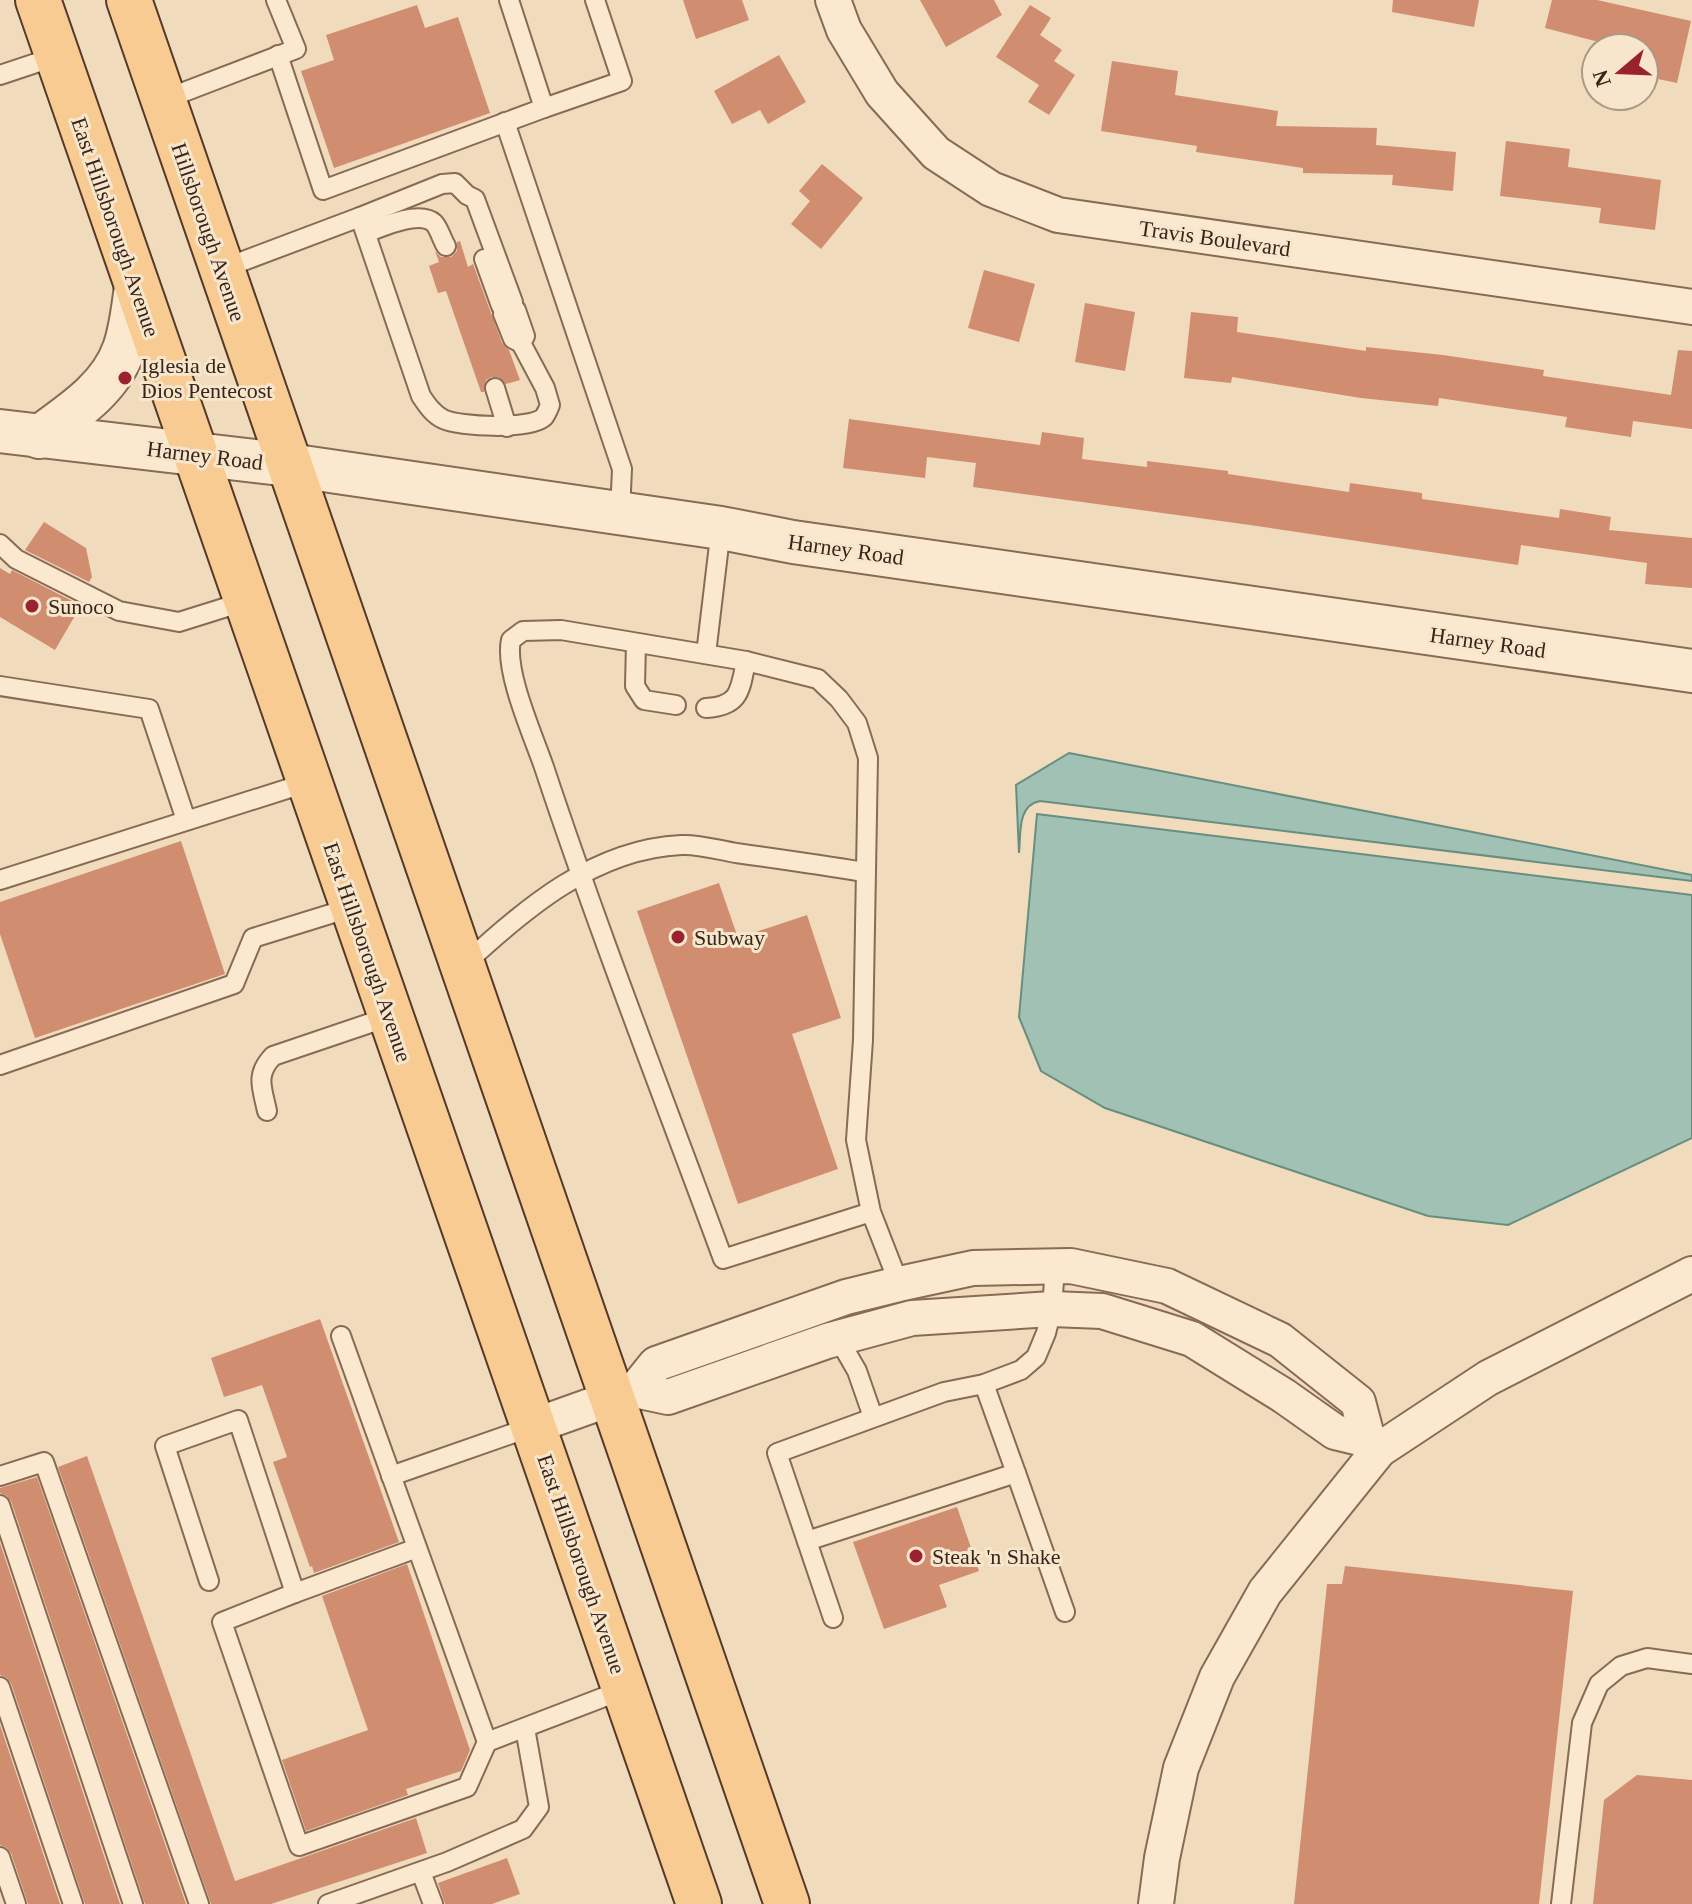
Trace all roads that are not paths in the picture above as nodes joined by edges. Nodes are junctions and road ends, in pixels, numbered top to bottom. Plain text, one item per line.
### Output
1 (38, 0) edge
2 (129, 0) edge
3 (276, 0) edge
4 (509, 0) edge
5 (595, 0) edge
6 (833, 0) edge
7 (278, 55) junction
8 (57, 56) junction
9 (0, 75) edge
10 (163, 100) junction
11 (544, 108) junction
12 (505, 122) junction
13 (363, 225) junction
14 (446, 246) dead end
15 (222, 269) junction
16 (136, 287) junction
17 (1692, 307) edge
18 (495, 388) dead end
19 (507, 427) junction
20 (20, 434) edge
21 (193, 452) junction
22 (289, 465) junction
23 (620, 513) junction
24 (721, 528) junction
25 (0, 544) edge
26 (246, 601) junction
27 (636, 643) junction
28 (706, 654) junction
29 (746, 661) junction
30 (1692, 671) edge
31 (0, 686) edge
32 (676, 705) dead end
33 (706, 708) dead end
34 (309, 782) junction
35 (186, 820) junction
36 (864, 872) junction
37 (582, 874) junction
38 (0, 880) edge
39 (353, 907) junction
40 (463, 966) junction
41 (391, 1016) junction
42 (0, 1065) edge
43 (267, 1111) dead end
44 (871, 1212) junction
45 (1055, 1266) junction
46 (1692, 1274) edge
47 (899, 1284) junction
48 (1052, 1309) junction
49 (912, 1318) junction
50 (341, 1336) dead end
51 (838, 1338) junction
52 (984, 1384) junction
53 (624, 1395) junction
54 (873, 1417) junction
55 (534, 1426) junction
56 (1374, 1445) junction
57 (1016, 1473) junction
58 (0, 1476) edge
59 (391, 1476) junction
60 (0, 1505) edge
61 (807, 1541) junction
62 (417, 1548) junction
63 (209, 1581) dead end
64 (295, 1593) junction
65 (1065, 1612) dead end
66 (833, 1618) dead end
67 (1692, 1664) edge
68 (0, 1687) edge
69 (625, 1689) junction
70 (525, 1728) junction
71 (487, 1742) junction
72 (0, 1857) edge
73 (421, 1872) junction
74 (16, 1904) edge
75 (73, 1904) edge
76 (133, 1904) edge
77 (199, 1904) edge
78 (328, 1904) edge
79 (433, 1904) edge
80 (699, 1904) edge
81 (787, 1904) edge
82 (1156, 1904) edge
83 (1561, 1904) edge

1 - 8 main road, East Hillsborough Avenue
2 - 10 main road, Hillsborough Avenue
3 - 7 lane
4 - 11 lane
5 - 11 lane
6 - 17 street, Travis Boulevard
7 - 10 lane
7 - 12 lane
8 - 9 lane
8 - 16 main road, East Hillsborough Avenue
10 - 15 main road, Hillsborough Avenue
11 - 12 lane
12 - 23 lane
13 - 14 lane
13 - 15 lane
13 - 19 lane
13 - 19 lane
15 - 22 main road, Hillsborough Avenue
16 - 20 street
16 - 21 main road, East Hillsborough Avenue
18 - 19 lane
20 - 21 street, Harney Road
21 - 22 street, Harney Road
21 - 26 main road, East Hillsborough Avenue
22 - 23 street, Harney Road
22 - 40 main road
23 - 24 street, Harney Road
24 - 28 lane
24 - 30 street, Harney Road
25 - 26 lane
26 - 34 main road, East Hillsborough Avenue
27 - 28 lane
27 - 32 lane
27 - 37 lane
28 - 29 lane
29 - 33 lane
29 - 36 lane
31 - 35 lane
34 - 35 lane
34 - 39 main road, East Hillsborough Avenue
35 - 38 lane
36 - 37 lane
36 - 44 lane
37 - 40 lane
37 - 44 lane
39 - 41 main road, East Hillsborough Avenue
39 - 42 lane
40 - 53 main road
41 - 43 lane
41 - 55 main road, East Hillsborough Avenue
44 - 47 lane
45 - 47 street
45 - 48 lane
45 - 56 street
46 - 56 street
47 - 49 lane
47 - 53 street
48 - 49 street
48 - 52 lane
48 - 56 street
49 - 51 street
50 - 59 lane
51 - 53 street
51 - 54 lane
52 - 54 lane
52 - 57 lane
53 - 55 street
53 - 81 main road
54 - 61 lane
55 - 59 lane
55 - 69 main road, East Hillsborough Avenue
56 - 82 street
57 - 61 lane
57 - 65 lane
58 - 77 lane
59 - 62 lane
60 - 76 lane
61 - 66 lane
62 - 64 lane
62 - 71 lane
63 - 64 lane
64 - 71 lane
67 - 83 lane
68 - 75 lane
69 - 70 lane
69 - 80 main road, East Hillsborough Avenue
70 - 71 lane
70 - 73 lane
72 - 74 lane
73 - 78 lane
73 - 79 lane

